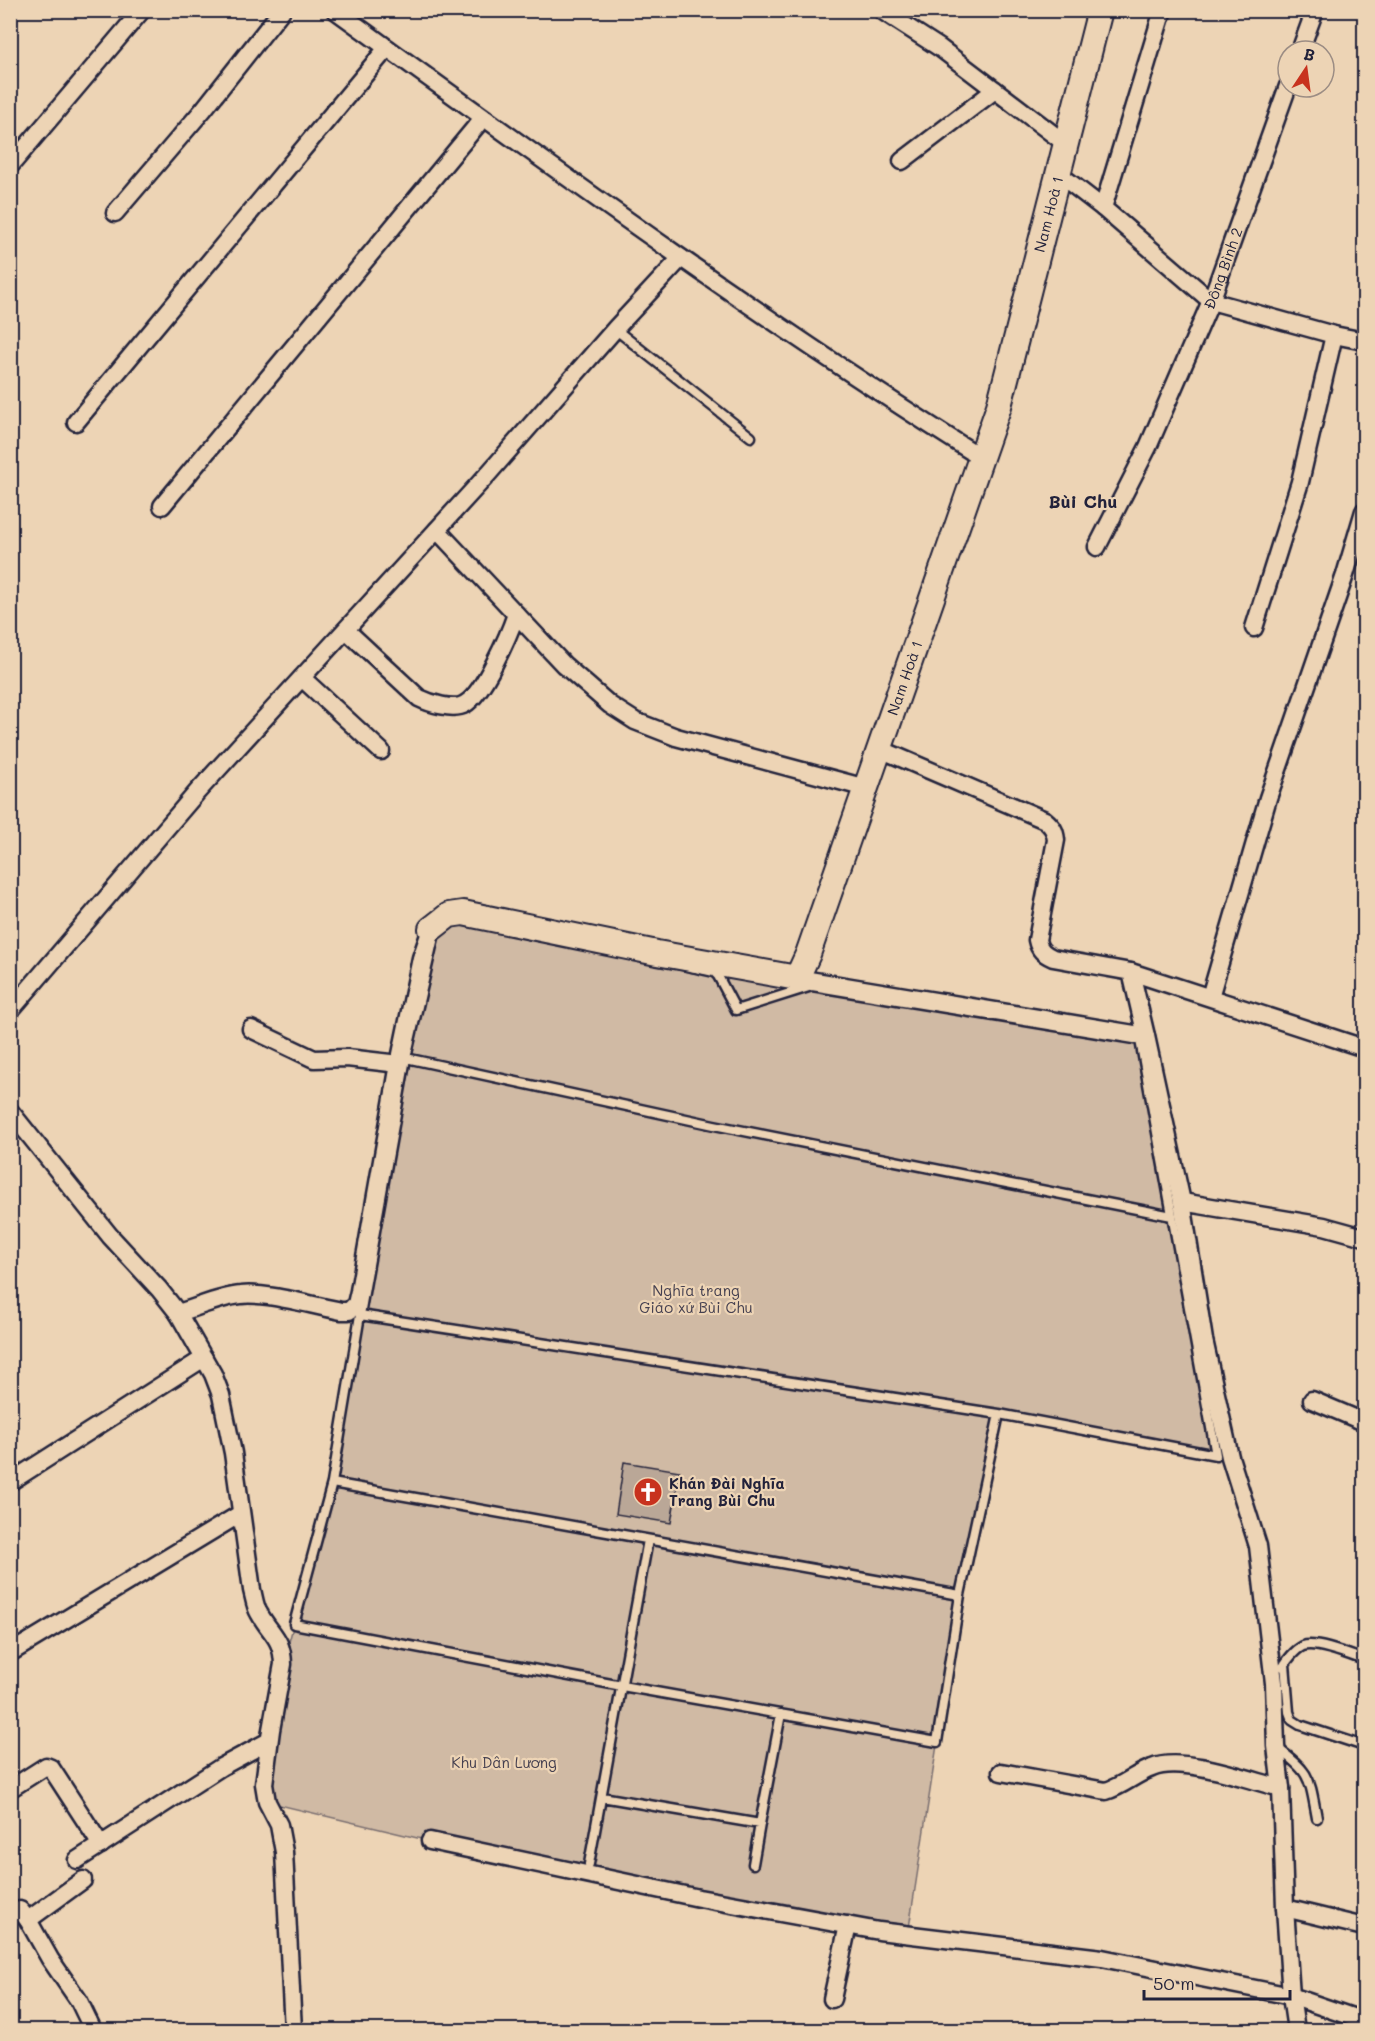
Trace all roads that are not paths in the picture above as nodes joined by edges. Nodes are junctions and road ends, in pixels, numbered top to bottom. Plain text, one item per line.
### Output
1 (142, 10) edge
2 (282, 10) edge
3 (336, 10) edge
4 (880, 10) edge
5 (1100, 10) edge
6 (1163, 10) edge
7 (1315, 10) edge
8 (1304, 39) edge
9 (387, 48) junction
10 (995, 90) junction
11 (1283, 99) edge
12 (483, 118) junction
13 (1066, 144) junction
14 (902, 161) dead end
15 (10, 166) edge
16 (1059, 174) junction
17 (1103, 208) junction
18 (115, 213) dead end
19 (681, 258) junction
20 (1211, 301) junction
21 (615, 329) junction
22 (1334, 335) junction
23 (1364, 337) edge
24 (76, 422) dead end
25 (751, 437) dead end
26 (982, 458) junction
27 (162, 506) dead end
28 (1365, 511) edge
29 (437, 530) junction
30 (1097, 547) dead end
31 (516, 614) junction
32 (1254, 628) dead end
33 (346, 630) junction
34 (302, 678) junction
35 (880, 749) junction
36 (381, 751) dead end
37 (866, 788) junction
38 (431, 929) joint
39 (1131, 972) junction
40 (797, 978) junction
41 (1210, 997) junction
42 (10, 1011) edge
43 (251, 1029) dead end
44 (1146, 1036) junction
45 (1365, 1048) edge
46 (403, 1061) junction
47 (10, 1112) edge
48 (1177, 1210) junction
49 (1365, 1238) edge
50 (178, 1313) junction
51 (360, 1315) junction
52 (204, 1358) junction
53 (1312, 1400) dead end
54 (999, 1414) junction
55 (1365, 1422) edge
56 (10, 1482) edge
57 (332, 1483) junction
58 (240, 1514) junction
59 (648, 1540) junction
60 (960, 1595) junction
61 (10, 1653) edge
62 (1365, 1660) edge
63 (1285, 1664) junction
64 (1274, 1683) junction
65 (622, 1686) junction
66 (781, 1714) junction
67 (269, 1741) junction
68 (1276, 1746) junction
69 (1365, 1746) edge
70 (1001, 1772) dead end
71 (1281, 1788) junction
72 (10, 1789) edge
73 (602, 1797) junction
74 (1317, 1818) dead end
75 (760, 1824) junction
76 (430, 1841) dead end
77 (101, 1845) junction
78 (77, 1860) dead end
79 (589, 1864) dead end
80 (753, 1864) dead end
81 (83, 1880) dead end
82 (1285, 1908) junction
83 (17, 1911) edge
84 (848, 1925) junction
85 (1365, 1927) edge
86 (1291, 1996) junction
87 (832, 1999) dead end
88 (1365, 2021) edge
89 (93, 2031) edge
90 (293, 2031) edge
91 (1296, 2031) edge

1 - 15 street
2 - 18 street
3 - 9 street
4 - 10 street
5 - 13 street, Nam Hoà 1
6 - 17 street
7 - 8 street
9 - 12 street
9 - 24 street
10 - 13 street
10 - 14 street
11 - 20 street, Đông Bình 2
12 - 19 street
12 - 27 street
13 - 16 street, Nam Hoà 1
16 - 17 street
16 - 26 street, Nam Hoà 1
17 - 20 street
19 - 21 street
19 - 26 street
20 - 22 street
20 - 30 street, Đông Bình 2
21 - 25 lane
21 - 29 street
22 - 23 street
22 - 32 street
26 - 35 street, Nam Hoà 1
28 - 41 street
29 - 31 street
29 - 33 street
31 - 33 street
31 - 37 street
33 - 34 street
34 - 36 street
34 - 42 street
35 - 37 street, Nam Hoà 1
35 - 39 street
37 - 40 street, Nam Hoà 1
38 - 40 street
38 - 46 street
39 - 41 street
39 - 44 street
40 - 44 street
41 - 45 street
43 - 46 street
44 - 48 street
46 - 48 lane
46 - 48 lane
46 - 50 street
46 - 51 lane
47 - 50 street
48 - 49 street
48 - 54 lane
48 - 64 street
50 - 52 street
51 - 54 lane
51 - 57 lane
52 - 56 street
52 - 58 street
53 - 55 street
54 - 60 lane
57 - 59 lane
57 - 65 lane
58 - 61 street
58 - 67 street
59 - 60 lane
59 - 65 lane
60 - 66 lane
62 - 63 lane
63 - 64 lane
63 - 69 lane
64 - 68 street
65 - 66 lane
65 - 73 lane
66 - 75 lane
67 - 77 street
67 - 90 street
68 - 71 street
68 - 74 lane
70 - 71 street
71 - 82 street
72 - 77 street
73 - 75 lane
73 - 79 lane
75 - 80 lane
76 - 84 street
77 - 78 street
81 - 83 street
82 - 85 street
82 - 86 street
83 - 89 street
84 - 86 street
84 - 87 street
86 - 88 street
86 - 91 street

